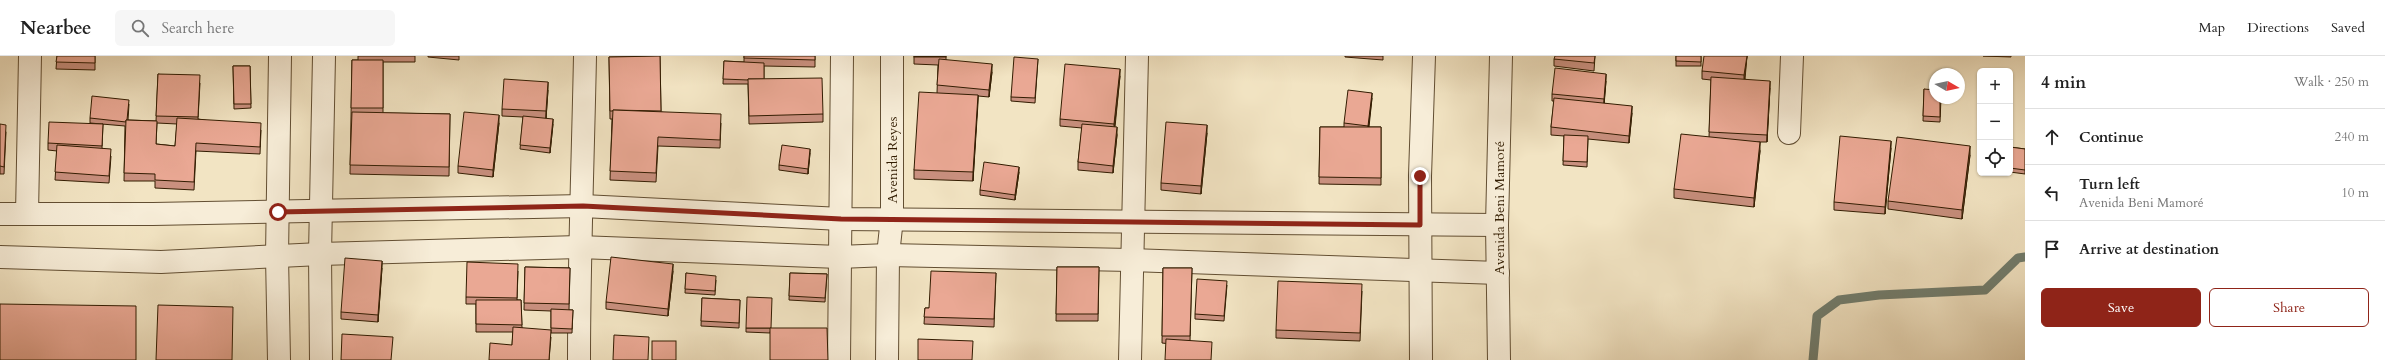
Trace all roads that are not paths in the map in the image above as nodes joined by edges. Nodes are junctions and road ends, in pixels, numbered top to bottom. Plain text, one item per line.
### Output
1 (30, 56) edge
2 (280, 56) edge
3 (324, 56) edge
4 (584, 56) edge
5 (842, 56) edge
6 (892, 56) edge
7 (1137, 56) edge
8 (1424, 56) edge
9 (1501, 56) edge
10 (1792, 56) edge
11 (1789, 133) dead end
12 (583, 206) junction
13 (322, 211) junction
14 (278, 212) junction
15 (0, 214) edge
16 (27, 214) junction
17 (892, 218) junction
18 (841, 219) junction
19 (1132, 221) junction
20 (1420, 225) junction
21 (1497, 225) junction
22 (580, 247) junction
23 (320, 254) junction
24 (888, 255) junction
25 (277, 256) junction
26 (0, 257) edge
27 (839, 257) junction
28 (1131, 260) junction
29 (1420, 269) junction
30 (1498, 273) junction
31 (279, 360) edge
32 (321, 360) edge
33 (579, 360) edge
34 (839, 360) edge
35 (887, 360) edge
36 (1130, 360) edge
37 (1421, 360) edge
38 (1499, 360) edge

1 - 16 street
2 - 14 street
3 - 13 street
4 - 12 street
5 - 18 street
6 - 17 street, Avenida Reyes
7 - 19 street
8 - 20 street
9 - 21 street, Avenida Beni Mamoré
10 - 11 street
12 - 13 street
12 - 18 street
12 - 22 street
13 - 14 street
13 - 23 street
14 - 16 street
14 - 25 street
15 - 16 street
17 - 18 street
17 - 19 street
17 - 24 street, Avenida Reyes
18 - 27 street
19 - 20 street
19 - 28 street
20 - 21 street
20 - 29 street
21 - 30 street, Avenida Beni Mamoré
22 - 23 street
22 - 27 street
22 - 33 street
23 - 25 street
23 - 32 street
24 - 27 street
24 - 28 street
24 - 35 street, Avenida Reyes
25 - 26 street
25 - 31 street
27 - 34 street
28 - 29 street
28 - 36 street
29 - 30 street
29 - 37 street
30 - 38 street, Avenida Beni Mamoré

